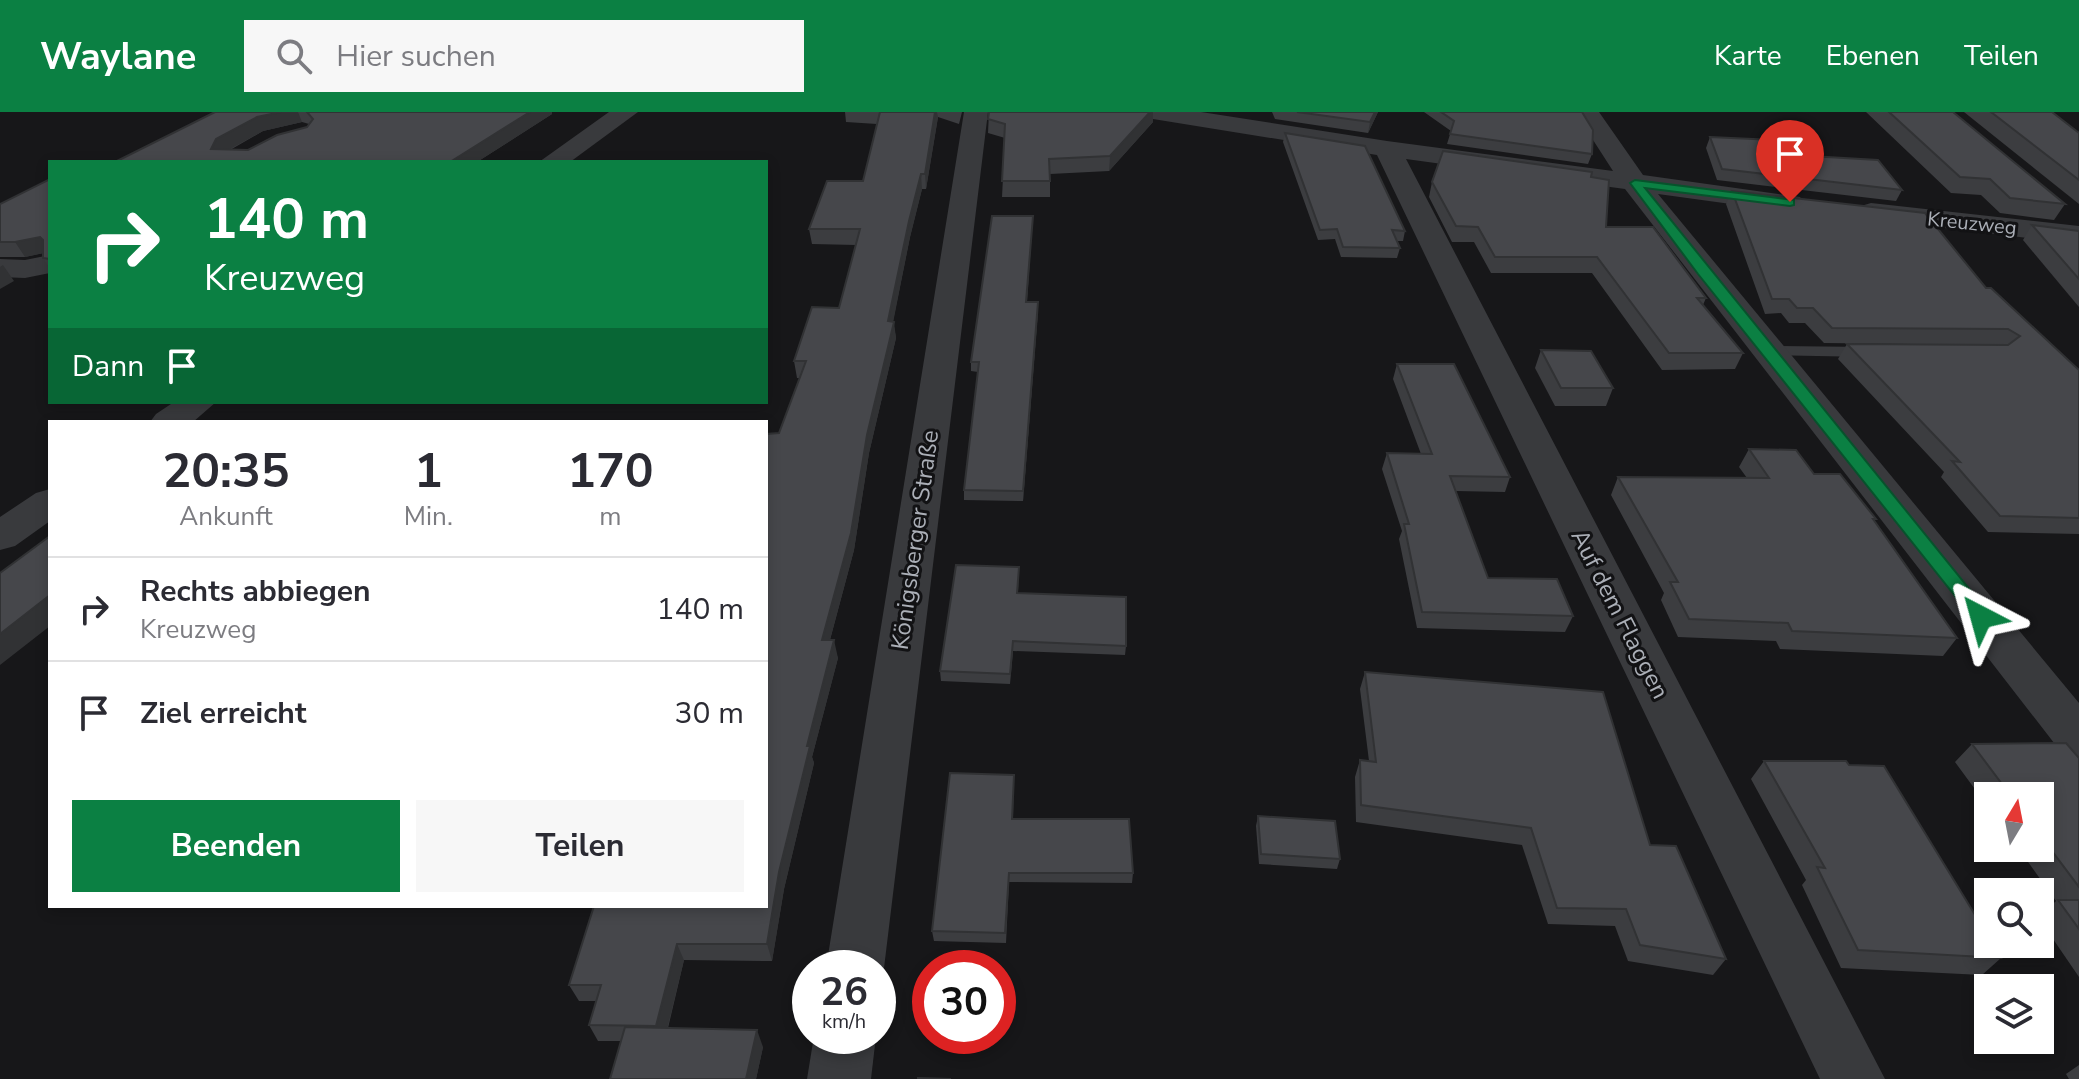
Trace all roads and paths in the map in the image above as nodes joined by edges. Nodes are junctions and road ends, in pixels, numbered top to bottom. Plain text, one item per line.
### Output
1 (626, 112) edge
2 (976, 112) edge
3 (1153, 112) edge
4 (1587, 112) edge
5 (1387, 149) junction
6 (555, 160) edge
7 (1635, 183) junction
8 (2054, 202) edge
9 (1821, 206) edge
10 (1851, 210) edge
11 (2079, 222) edge
12 (2079, 235) edge
13 (48, 264) edge
14 (0, 268) edge
15 (1766, 351) junction
16 (1881, 352) edge
17 (195, 404) edge
18 (172, 420) edge
19 (48, 503) edge
20 (0, 536) edge
21 (2079, 738) edge
22 (858, 950) edge
23 (842, 1054) edge
24 (839, 1079) edge
25 (1853, 1079) edge

1 - 6 street
2 - 22 street, Königsberger Straße
3 - 5 street
4 - 7 street
5 - 7 street
5 - 25 street, Auf dem Flaggen
7 - 9 street
7 - 15 street
8 - 11 street
10 - 12 street, Kreuzweg
13 - 14 street
15 - 16 lane
15 - 21 street
17 - 18 street
19 - 20 street
23 - 24 street

